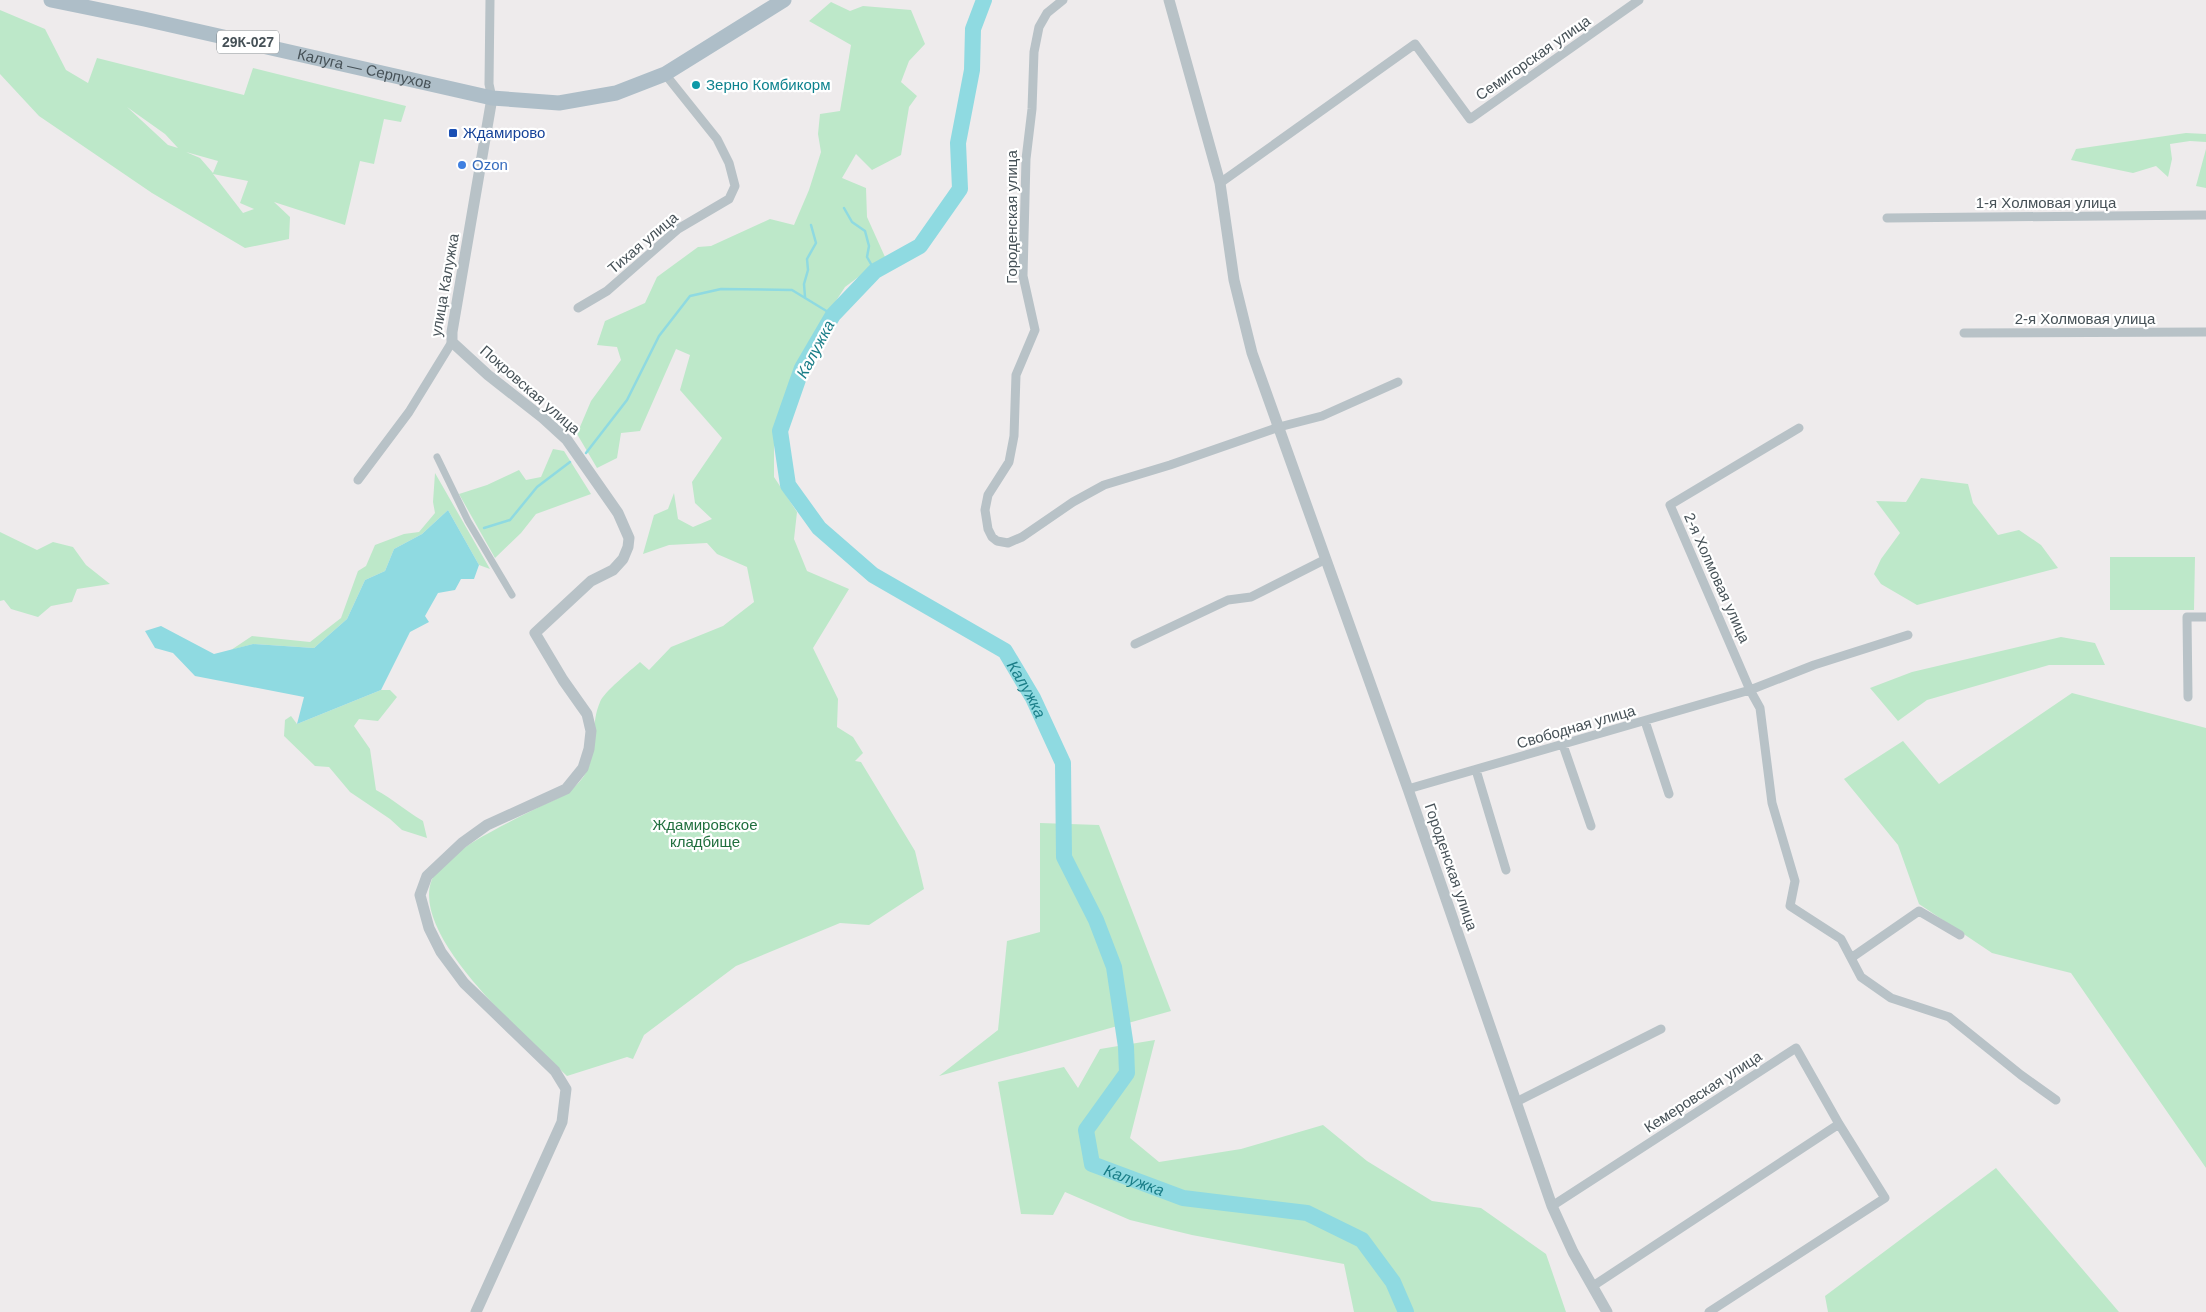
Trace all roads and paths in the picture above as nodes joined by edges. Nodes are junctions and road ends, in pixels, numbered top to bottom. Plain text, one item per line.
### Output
1 (51, 0) edge
2 (490, 0) edge
3 (784, 0) edge
4 (1063, 0) edge
5 (1169, 0) edge
6 (1639, 0) edge
7 (665, 74) junction
8 (492, 98) junction
9 (1220, 183) junction
10 (2206, 216) edge
11 (1887, 218) dead end
12 (578, 308) dead end
13 (2206, 332) edge
14 (1964, 333) dead end
15 (452, 342) junction
16 (1398, 382) dead end
17 (1280, 427) junction
18 (1799, 428) dead end
19 (437, 457) dead end
20 (358, 480) dead end
21 (1326, 559) junction
22 (512, 595) dead end
23 (2206, 617) edge
24 (1908, 635) dead end
25 (1135, 644) dead end
26 (1750, 690) junction
27 (2188, 697) dead end
28 (1645, 721) junction
29 (1562, 745) junction
30 (1476, 770) junction
31 (1408, 790) junction
32 (1669, 794) dead end
33 (1591, 826) dead end
34 (1506, 870) dead end
35 (1960, 935) dead end
36 (1851, 958) junction
37 (1661, 1029) dead end
38 (2056, 1100) dead end
39 (1516, 1102) junction
40 (1839, 1124) junction
41 (1552, 1206) junction
42 (1593, 1286) junction
43 (476, 1312) edge
44 (1606, 1312) edge
45 (1709, 1312) edge

1 - 8 main road, Калуга — Серпухов / 29К-027
2 - 8 street
3 - 7 main road, Калуга — Серпухов
4 - 17 street, Городенская улица
5 - 9 street, Городенская улица
6 - 9 street, Семигорская улица
7 - 8 main road, Калуга — Серпухов
7 - 12 street, Тихая улица
8 - 15 street, улица Калужка
9 - 17 street, Городенская улица
10 - 11 street, 1-я Холмовая улица
13 - 14 street, 2-я Холмовая улица
15 - 20 street, улица Калужка
15 - 43 street, Покровская улица
16 - 17 street, Городенская улица
17 - 21 street, Городенская улица
18 - 26 street, 2-я Холмовая улица
19 - 22 street
21 - 25 street
21 - 31 street, Городенская улица
23 - 27 street
24 - 26 street, Свободная улица
26 - 28 street, Свободная улица
26 - 36 street
28 - 29 street, Свободная улица
28 - 32 street
29 - 30 street, Свободная улица
29 - 33 street
30 - 31 street, Свободная улица
30 - 34 street
31 - 39 street, Городенская улица
35 - 36 street
36 - 38 street
37 - 39 street
39 - 41 street, Городенская улица
40 - 41 street, Кемеровская улица
40 - 42 street
40 - 45 street, Кемеровская улица
41 - 42 street, Городенская улица
42 - 44 street, Городенская улица

